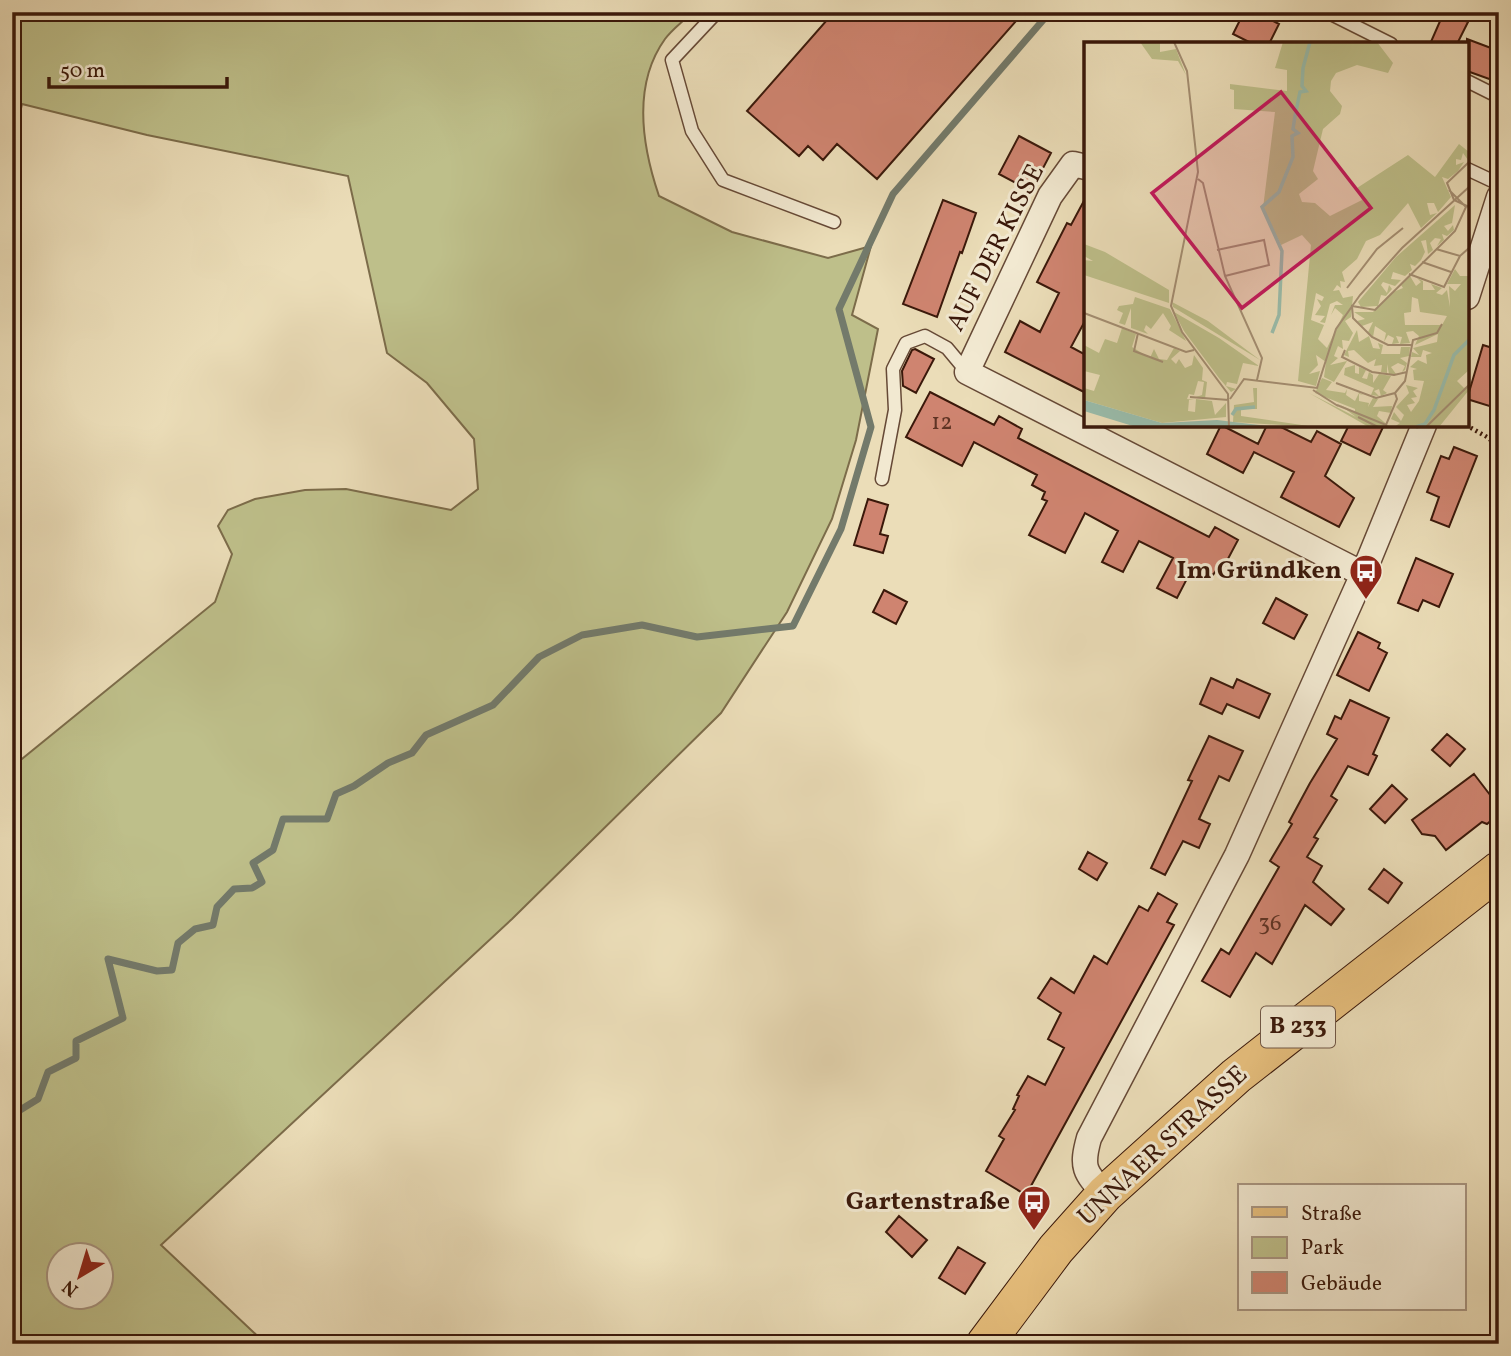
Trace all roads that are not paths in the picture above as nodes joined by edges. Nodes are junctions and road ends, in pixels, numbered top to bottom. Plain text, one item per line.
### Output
1 (717, 12) edge
2 (1327, 12) edge
3 (1387, 42) edge
4 (1469, 82) edge
5 (1499, 97) edge
6 (1084, 167) edge
7 (1469, 170) edge
8 (1499, 184) edge
9 (1499, 197) edge
10 (834, 222) dead end
11 (1469, 291) edge
12 (967, 372) junction
13 (1423, 427) edge
14 (882, 479) dead end
15 (1363, 574) junction
16 (1499, 870) edge
17 (1105, 1194) junction
18 (985, 1344) edge

1 - 10 lane
2 - 3 lane
4 - 5 lane
6 - 12 street, AUF DER KISSE
7 - 8 lane
9 - 11 street
12 - 14 lane
12 - 15 street
13 - 15 street
15 - 17 street
16 - 17 main road, UNNAER STRASSE / B 233
17 - 18 main road, UNNAER STRASSE / B 233

